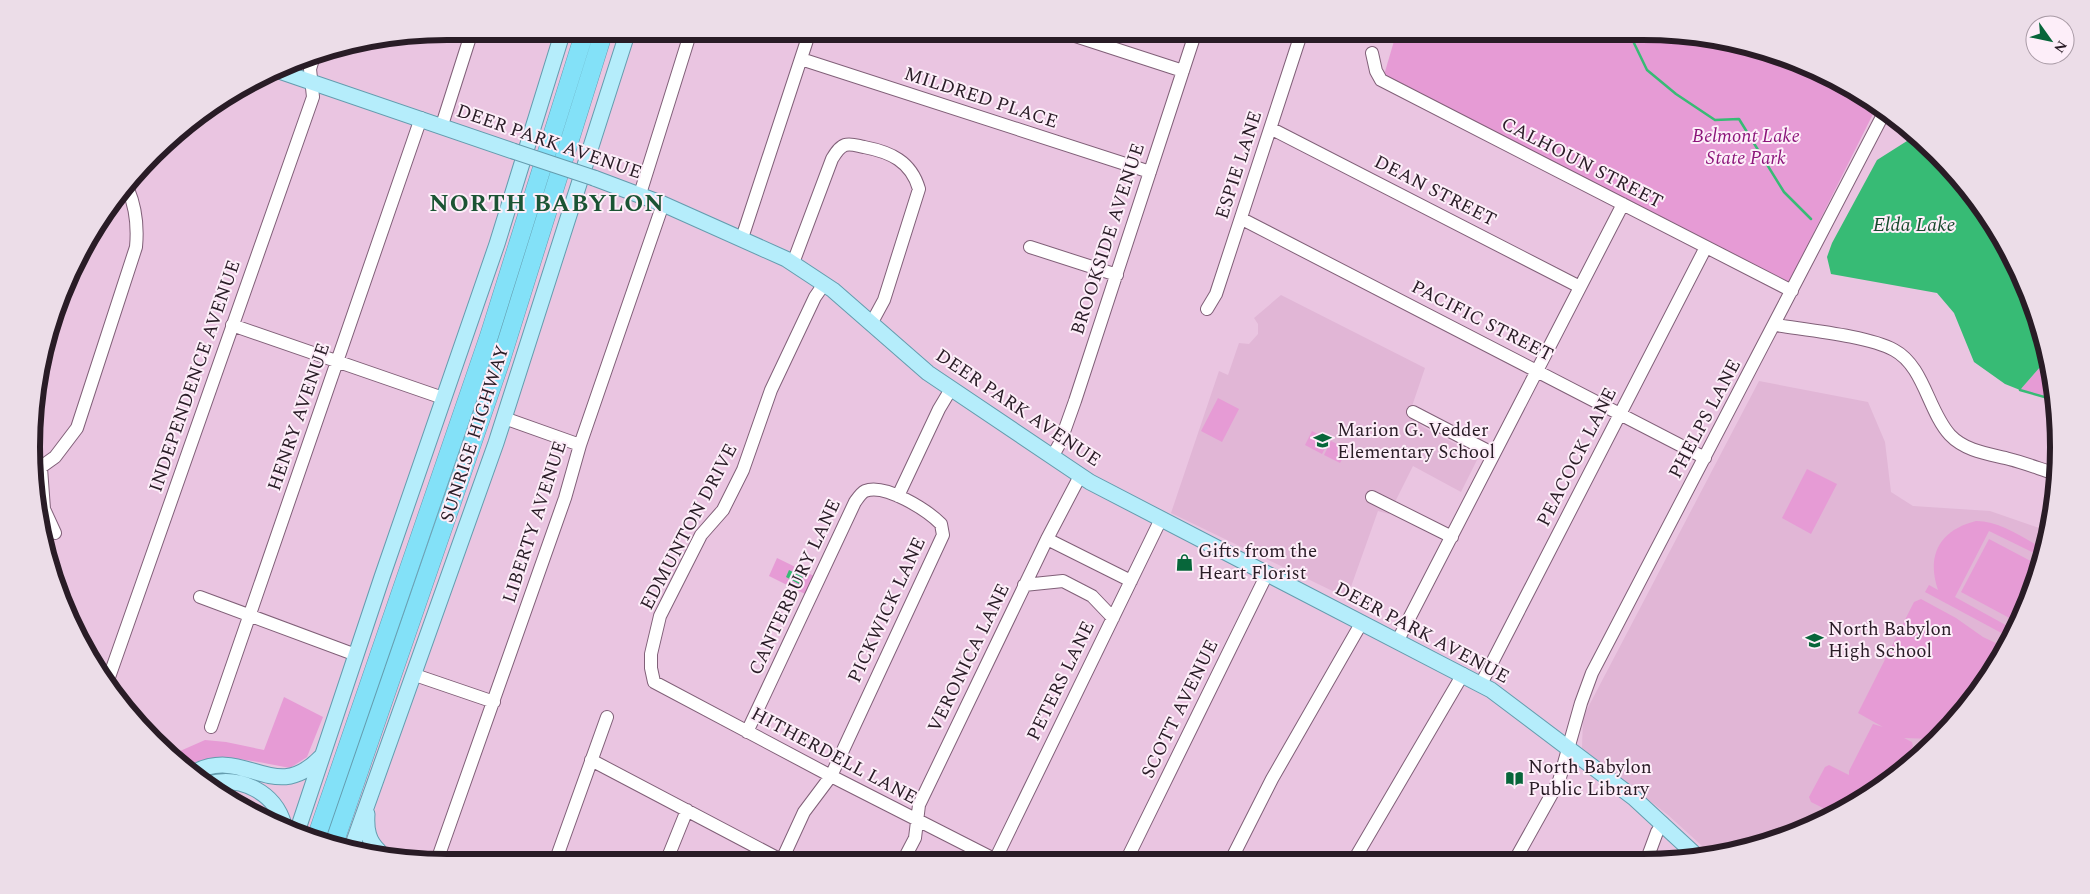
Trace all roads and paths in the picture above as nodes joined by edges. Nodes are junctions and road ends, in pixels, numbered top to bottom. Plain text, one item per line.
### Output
1 (469, 40) edge
2 (560, 40) edge
3 (582, 40) edge
4 (601, 40) edge
5 (625, 40) edge
6 (688, 40) edge
7 (807, 40) edge
8 (1088, 40) edge
9 (1193, 40) edge
10 (1299, 40) edge
11 (1372, 53) dead end
12 (801, 59) junction
13 (312, 64) edge
14 (1183, 71) junction
15 (286, 73) edge
16 (312, 81) junction
17 (421, 118) junction
18 (1882, 118) edge
19 (442, 126) junction
20 (1272, 129) junction
21 (1150, 172) junction
22 (129, 193) edge
23 (640, 194) junction
24 (663, 204) junction
25 (1623, 204) junction
26 (1242, 219) junction
27 (742, 238) junction
28 (1030, 247) dead end
29 (1706, 247) junction
30 (793, 263) junction
31 (1117, 276) junction
32 (824, 284) junction
33 (1580, 287) junction
34 (1792, 291) junction
35 (1207, 309) dead end
36 (871, 324) junction
37 (232, 325) junction
38 (1776, 325) junction
39 (339, 360) junction
40 (1537, 370) junction
41 (951, 389) junction
42 (443, 398) junction
43 (1413, 412) dead end
44 (1620, 414) junction
45 (504, 418) junction
46 (580, 444) junction
47 (1494, 454) junction
48 (1052, 457) junction
49 (1705, 458) junction
50 (41, 467) edge
51 (2049, 472) edge
52 (1080, 476) junction
53 (898, 496) junction
54 (1372, 498) dead end
55 (45, 510) edge
56 (1161, 519) junction
57 (55, 533) dead end
58 (1452, 537) junction
59 (1046, 539) junction
60 (1267, 574) junction
61 (1131, 582) junction
62 (1024, 585) junction
63 (200, 597) dead end
64 (250, 617) junction
65 (1113, 618) junction
66 (1362, 622) junction
67 (1398, 640) junction
68 (356, 655) junction
69 (110, 674) edge
70 (1462, 674) junction
71 (415, 675) junction
72 (654, 682) joint
73 (1481, 684) junction
74 (494, 702) junction
75 (607, 717) dead end
76 (211, 727) dead end
77 (747, 732) junction
78 (1570, 748) junction
79 (324, 754) junction
80 (591, 760) junction
81 (200, 771) edge
82 (831, 776) junction
83 (217, 783) edge
84 (368, 801) junction
85 (687, 810) junction
86 (281, 818) edge
87 (918, 821) junction
88 (1663, 822) junction
89 (300, 826) edge
90 (318, 833) edge
91 (336, 838) edge
92 (354, 843) edge
93 (375, 847) edge
94 (1693, 851) edge
95 (440, 852) dead end
96 (558, 854) edge
97 (669, 854) edge
98 (768, 854) edge
99 (784, 854) edge
100 (907, 854) edge
101 (985, 854) edge
102 (1000, 854) edge
103 (1129, 854) edge
104 (1234, 854) edge
105 (1357, 854) edge
106 (1518, 854) edge
107 (1649, 854) edge

1 - 19 street
2 - 42 main road
3 - 90 highway, SUNRISE HIGHWAY
4 - 91 highway, SUNRISE HIGHWAY
5 - 45 main road, SUNRISE HIGHWAY
6 - 23 street
7 - 12 street
8 - 14 street
9 - 14 street, BROOKSIDE AVENUE
10 - 20 street, ESPIE LANE
11 - 25 street, CALHOUN STREET
12 - 21 street, MILDRED PLACE
12 - 27 street
13 - 16 street, INDEPENDENCE AVENUE
14 - 21 street, BROOKSIDE AVENUE
15 - 16 main road, DEER PARK AVENUE
16 - 17 main road, DEER PARK AVENUE
16 - 37 street, INDEPENDENCE AVENUE
17 - 19 main road, DEER PARK AVENUE
17 - 39 street, HENRY AVENUE
18 - 34 street, PHELPS LANE
19 - 23 main road, DEER PARK AVENUE, bridge
20 - 26 street, ESPIE LANE
20 - 33 street, DEAN STREET
21 - 31 street, BROOKSIDE AVENUE
22 - 50 street
23 - 24 main road, DEER PARK AVENUE
24 - 27 main road, DEER PARK AVENUE
24 - 46 street, LIBERTY AVENUE
25 - 29 street, CALHOUN STREET
25 - 33 street
26 - 35 street, ESPIE LANE
26 - 40 street, PACIFIC STREET
27 - 30 main road, DEER PARK AVENUE
28 - 31 street
29 - 34 street, CALHOUN STREET
29 - 44 street, PEACOCK LANE
30 - 32 main road, DEER PARK AVENUE
30 - 36 street
31 - 48 street, BROOKSIDE AVENUE
32 - 36 main road, DEER PARK AVENUE
32 - 72 street, EDMUNTON DRIVE
33 - 40 street
34 - 38 street, PHELPS LANE
36 - 41 main road, DEER PARK AVENUE
37 - 39 street
37 - 69 street, INDEPENDENCE AVENUE
38 - 49 street, PHELPS LANE
38 - 51 street
39 - 42 street
39 - 64 street, HENRY AVENUE
40 - 44 street, PACIFIC STREET
40 - 47 street
41 - 48 main road, DEER PARK AVENUE
41 - 53 street
42 - 68 main road
43 - 47 street
44 - 49 street, PACIFIC STREET
44 - 73 street, PEACOCK LANE
45 - 46 street
45 - 71 main road, SUNRISE HIGHWAY
46 - 74 street, LIBERTY AVENUE
47 - 58 street
48 - 52 main road, DEER PARK AVENUE
49 - 78 street, PHELPS LANE
52 - 56 main road, DEER PARK AVENUE
52 - 59 street, VERONICA LANE
53 - 77 street, CANTERBURY LANE
53 - 82 street, PICKWICK LANE
54 - 58 street
55 - 57 street
56 - 60 main road, DEER PARK AVENUE
56 - 61 street, PETERS LANE
58 - 67 street
59 - 61 street
59 - 62 street, VERONICA LANE
60 - 66 main road, DEER PARK AVENUE
60 - 103 street, SCOTT AVENUE
61 - 65 street, PETERS LANE
62 - 65 street
62 - 87 street, VERONICA LANE
63 - 64 street
64 - 68 street
64 - 76 street, HENRY AVENUE
65 - 102 street, PETERS LANE
66 - 67 main road, DEER PARK AVENUE
66 - 104 street
67 - 70 main road, DEER PARK AVENUE
68 - 79 main road
70 - 73 main road, DEER PARK AVENUE
70 - 105 street
71 - 74 street
71 - 84 main road, SUNRISE HIGHWAY
72 - 77 street, HITHERDELL LANE
73 - 78 main road, DEER PARK AVENUE
74 - 95 street, LIBERTY AVENUE
75 - 80 street
77 - 82 street, HITHERDELL LANE
78 - 88 main road, DEER PARK AVENUE
78 - 106 street, PHELPS LANE
79 - 81 main road
79 - 89 main road
80 - 85 street
80 - 96 street
82 - 87 street, HITHERDELL LANE
82 - 99 street, PICKWICK LANE
83 - 86 main road
84 - 92 main road, SUNRISE HIGHWAY
84 - 93 main road
85 - 97 street
85 - 98 street
87 - 100 street, VERONICA LANE
87 - 101 street, HITHERDELL LANE
88 - 94 main road, DEER PARK AVENUE
88 - 107 street

